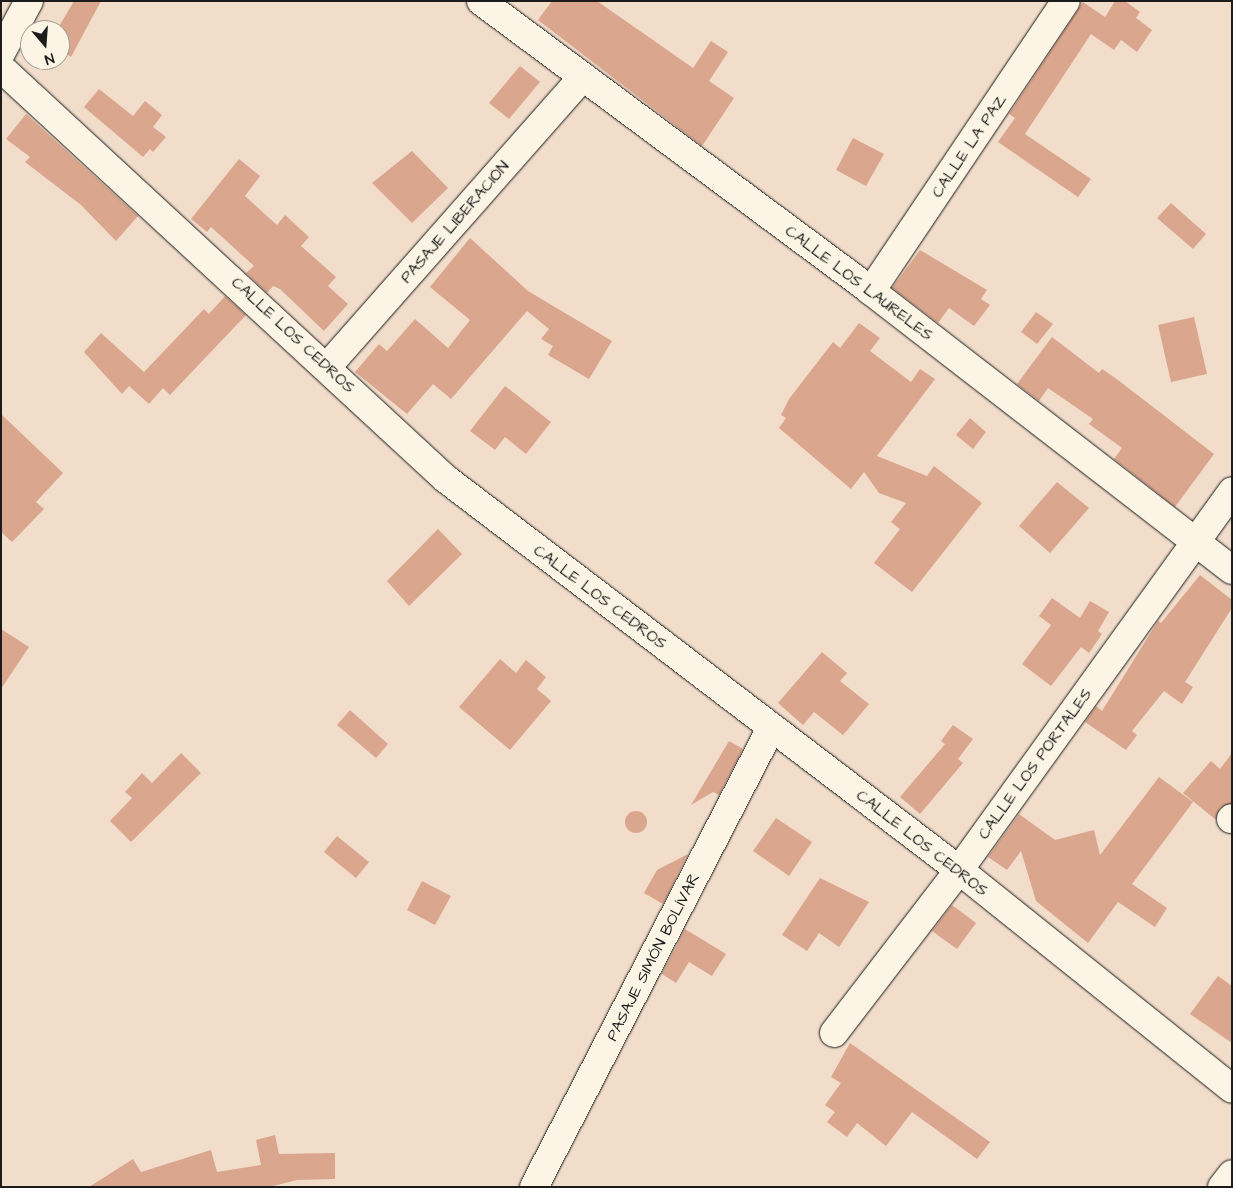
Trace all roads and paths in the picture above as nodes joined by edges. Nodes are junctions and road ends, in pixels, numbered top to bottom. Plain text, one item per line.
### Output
1 (29, 1) edge
2 (481, 1) edge
3 (1066, 1) edge
4 (1, 53) edge
5 (1, 68) edge
6 (582, 77) junction
7 (871, 291) junction
8 (327, 368) junction
9 (1232, 491) edge
10 (1195, 543) junction
11 (1232, 570) edge
12 (771, 728) junction
13 (959, 870) junction
14 (834, 1033) dead end
15 (1232, 1089) edge
16 (1232, 1174) edge
17 (534, 1187) edge
18 (1222, 1187) edge

1 - 4 street
2 - 6 street, CALLE LOS LAURELES
3 - 7 street, CALLE LA PAZ
5 - 8 street, CALLE LOS CEDROS
6 - 7 street, CALLE LOS LAURELES
6 - 8 street, PASAJE LIBERACIÓN
7 - 10 street, CALLE LOS LAURELES
8 - 12 street, CALLE LOS CEDROS
9 - 10 street, CALLE LOS PORTALES
10 - 11 street, CALLE LOS LAURELES
10 - 13 street, CALLE LOS PORTALES
12 - 13 street, CALLE LOS CEDROS
12 - 17 street, PASAJE SIMÓN BOLÍVAR
13 - 14 street, CALLE LOS PORTALES
13 - 15 street, CALLE LOS CEDROS
16 - 18 street

